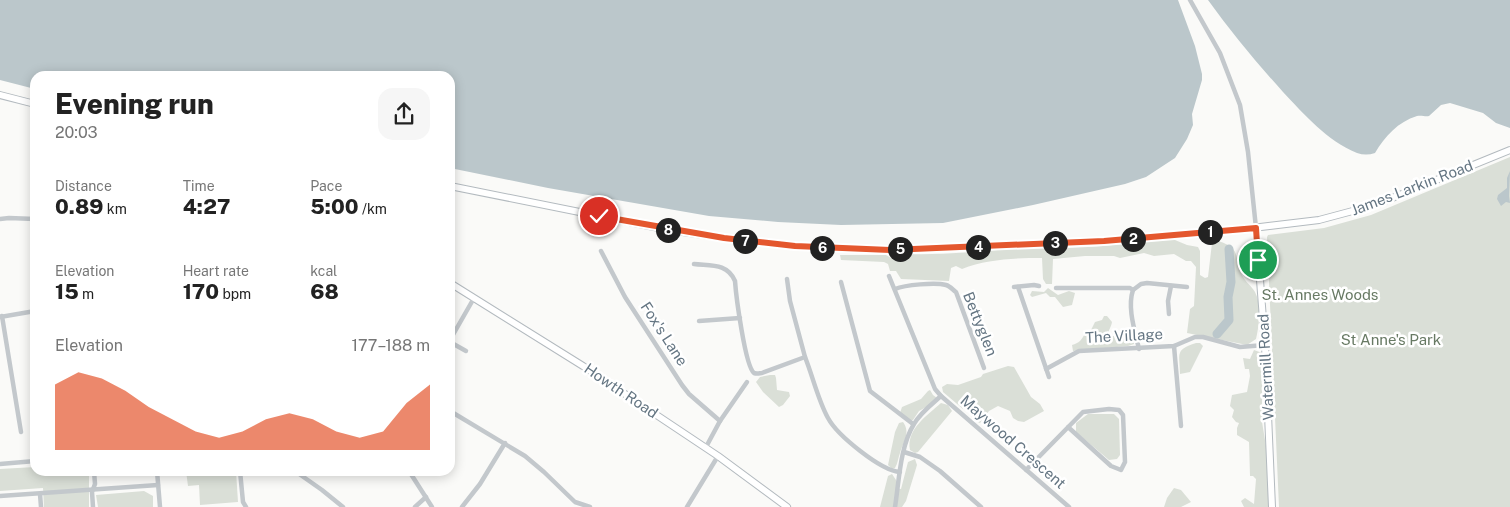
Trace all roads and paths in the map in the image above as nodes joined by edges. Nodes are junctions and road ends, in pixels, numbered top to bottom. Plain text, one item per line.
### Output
1 (1190, 0) edge
2 (0, 95) edge
3 (30, 103) edge
4 (1510, 150) edge
5 (455, 187) edge
6 (0, 219) edge
7 (30, 219) edge
8 (1256, 228) junction
9 (601, 252) dead end
10 (694, 264) dead end
11 (890, 276) dead end
12 (787, 279) dead end
13 (841, 282) dead end
14 (455, 286) edge
15 (1039, 286) dead end
16 (1171, 286) junction
17 (1187, 287) dead end
18 (1056, 288) dead end
19 (894, 289) junction
20 (1132, 290) junction
21 (474, 298) junction
22 (30, 312) edge
23 (1169, 314) dead end
24 (1, 316) edge
25 (740, 318) junction
26 (699, 321) dead end
27 (455, 332) edge
28 (455, 344) edge
29 (1265, 345) junction
30 (1174, 346) junction
31 (1140, 349) junction
32 (466, 351) dead end
33 (806, 357) junction
34 (984, 368) dead end
35 (1046, 369) junction
36 (1049, 377) dead end
37 (747, 382) dead end
38 (941, 396) junction
39 (455, 414) edge
40 (720, 421) junction
41 (913, 424) junction
42 (1181, 426) dead end
43 (1068, 427) junction
44 (21, 432) dead end
45 (505, 443) junction
46 (706, 448) junction
47 (904, 452) junction
48 (718, 456) junction
49 (30, 462) edge
50 (0, 464) edge
51 (1026, 470) junction
52 (900, 472) junction
53 (94, 476) edge
54 (157, 476) edge
55 (240, 476) edge
56 (302, 476) edge
57 (412, 476) edge
58 (158, 484) junction
59 (93, 489) junction
60 (40, 494) junction
61 (0, 496) edge
62 (426, 497) junction
63 (573, 505) edge
64 (41, 507) edge
65 (93, 507) edge
66 (160, 507) edge
67 (246, 507) edge
68 (343, 507) edge
69 (415, 507) edge
70 (432, 507) edge
71 (462, 507) edge
72 (590, 507) edge
73 (687, 507) edge
74 (786, 507) edge
75 (896, 507) edge
76 (980, 507) edge
77 (1069, 507) edge
78 (1272, 507) edge

1 - 8 street
2 - 3 main road
4 - 8 main road, James Larkin Road
5 - 8 main road, James Larkin Road
6 - 7 street
8 - 29 main road, Watermill Road
9 - 40 street, Fox's Lane
10 - 25 street
11 - 19 street
12 - 33 street
13 - 41 street
14 - 21 main road, Howth Road
15 - 35 street
16 - 17 street
16 - 20 street
16 - 23 street
18 - 20 street
19 - 34 street, Bettyglen
19 - 38 street
20 - 31 street
21 - 27 street
21 - 46 main road, Howth Road
22 - 24 street
24 - 44 street
25 - 26 street
25 - 33 street
28 - 32 street
29 - 30 street, The Village
29 - 78 main road, Watermill Road
30 - 31 street, The Village
30 - 42 street
31 - 35 street, The Village
33 - 52 street
35 - 36 street
37 - 40 street
38 - 41 street
38 - 51 street, Maywood Crescent
39 - 45 street
40 - 46 street
41 - 47 street
43 - 43 street
43 - 51 street
45 - 63 street
45 - 71 street
46 - 48 main road, Howth Road
47 - 52 street
47 - 76 street
48 - 73 street
48 - 74 main road, Howth Road
49 - 50 street
51 - 77 street, Maywood Crescent
52 - 75 street
53 - 59 street
54 - 58 street
55 - 67 street
56 - 68 street
57 - 62 street
58 - 59 street
58 - 66 street
59 - 60 street
59 - 65 street
60 - 61 street
60 - 64 street
62 - 69 street
62 - 70 street
63 - 72 street

